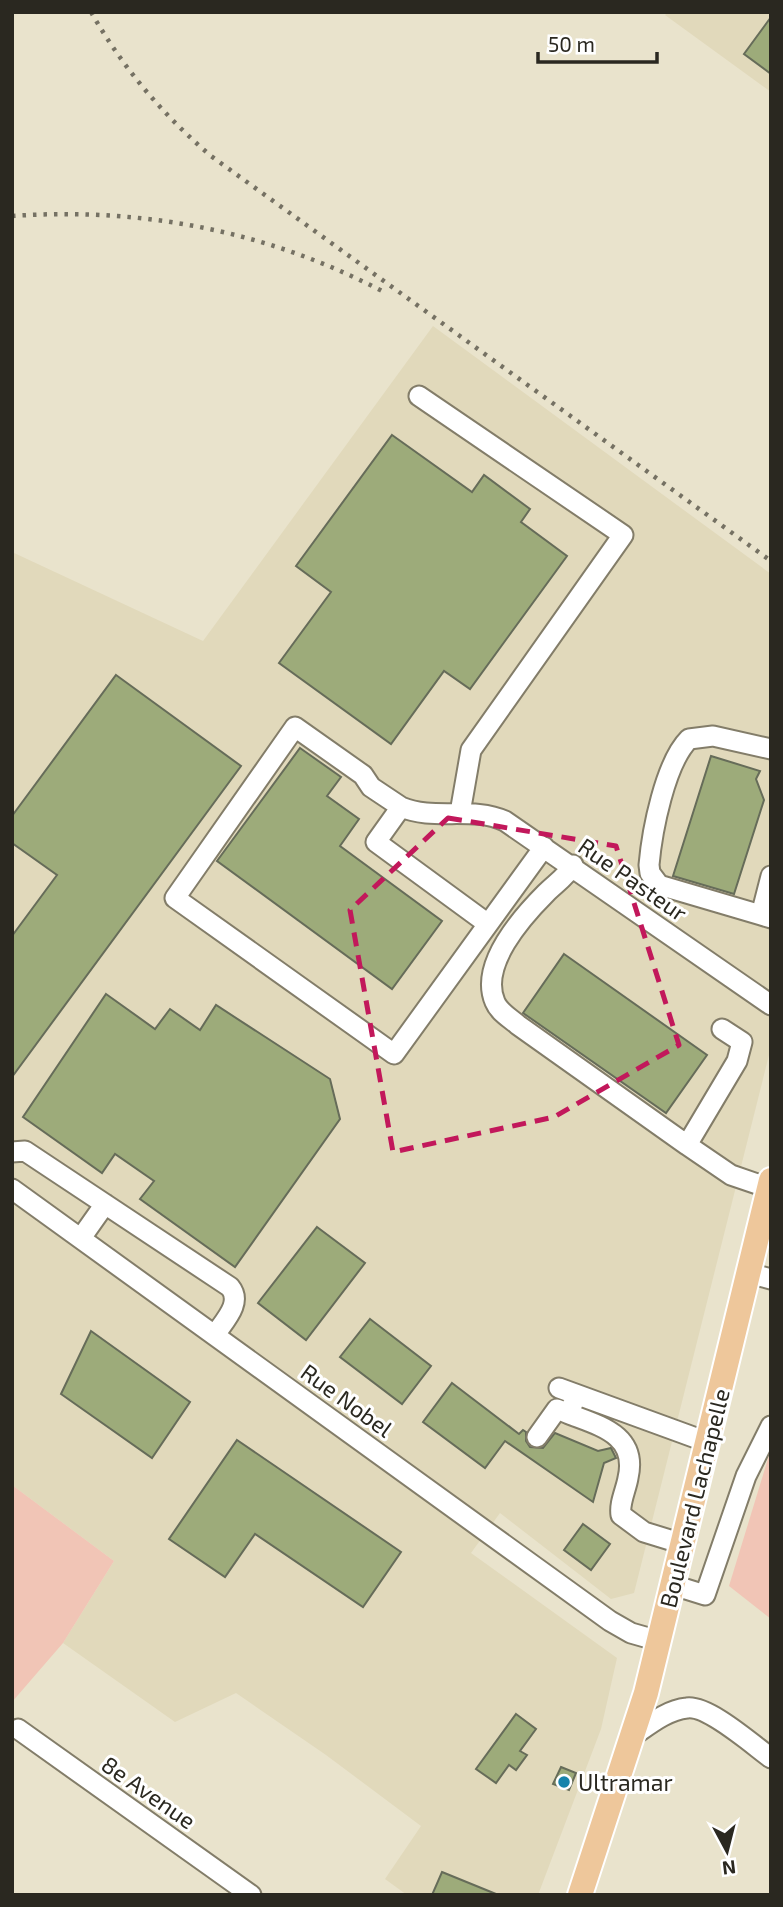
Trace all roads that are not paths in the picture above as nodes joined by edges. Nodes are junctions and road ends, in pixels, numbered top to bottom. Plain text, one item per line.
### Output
1 (419, 396) dead end
2 (771, 750) edge
3 (401, 807) junction
4 (460, 813) junction
5 (544, 846) junction
6 (573, 865) junction
7 (771, 876) edge
8 (766, 916) edge
9 (488, 924) junction
10 (771, 1005) edge
11 (722, 1029) dead end
12 (687, 1145) junction
13 (12, 1152) edge
14 (770, 1184) edge
15 (12, 1189) edge
16 (105, 1204) junction
17 (766, 1221) edge
18 (80, 1238) junction
19 (760, 1276) edge
20 (215, 1335) junction
21 (569, 1414) junction
22 (771, 1426) edge
23 (537, 1437) dead end
24 (707, 1442) junction
25 (683, 1544) junction
26 (673, 1585) junction
27 (659, 1641) junction
28 (18, 1729) dead end
29 (634, 1735) junction
30 (771, 1758) edge
31 (607, 1814) junction
32 (251, 1895) edge
33 (565, 1895) edge
34 (580, 1895) edge

1 - 4 street
2 - 8 street
3 - 4 street, Rue Pasteur
3 - 9 street
3 - 9 street
4 - 5 street, Rue Pasteur
5 - 6 street, Rue Pasteur
5 - 9 street
6 - 10 street, Rue Pasteur
6 - 12 street
7 - 8 street
11 - 12 street
12 - 14 street
13 - 16 street
14 - 17 main road, Boulevard Lachapelle
15 - 18 street, Rue Nobel
16 - 18 street
16 - 20 street
17 - 19 main road, Boulevard Lachapelle
18 - 20 street, Rue Nobel
19 - 24 main road, Boulevard Lachapelle
20 - 27 street, Rue Nobel
21 - 23 street
21 - 24 street
21 - 25 street
22 - 26 street
24 - 25 main road, Boulevard Lachapelle
25 - 26 main road, Boulevard Lachapelle
26 - 27 main road, Boulevard Lachapelle
27 - 29 main road, Boulevard Lachapelle
28 - 32 street, 8e Avenue
29 - 30 street
29 - 31 main road, Boulevard Lachapelle
31 - 33 main road, Boulevard Lachapelle
31 - 34 main road, Boulevard Lachapelle

